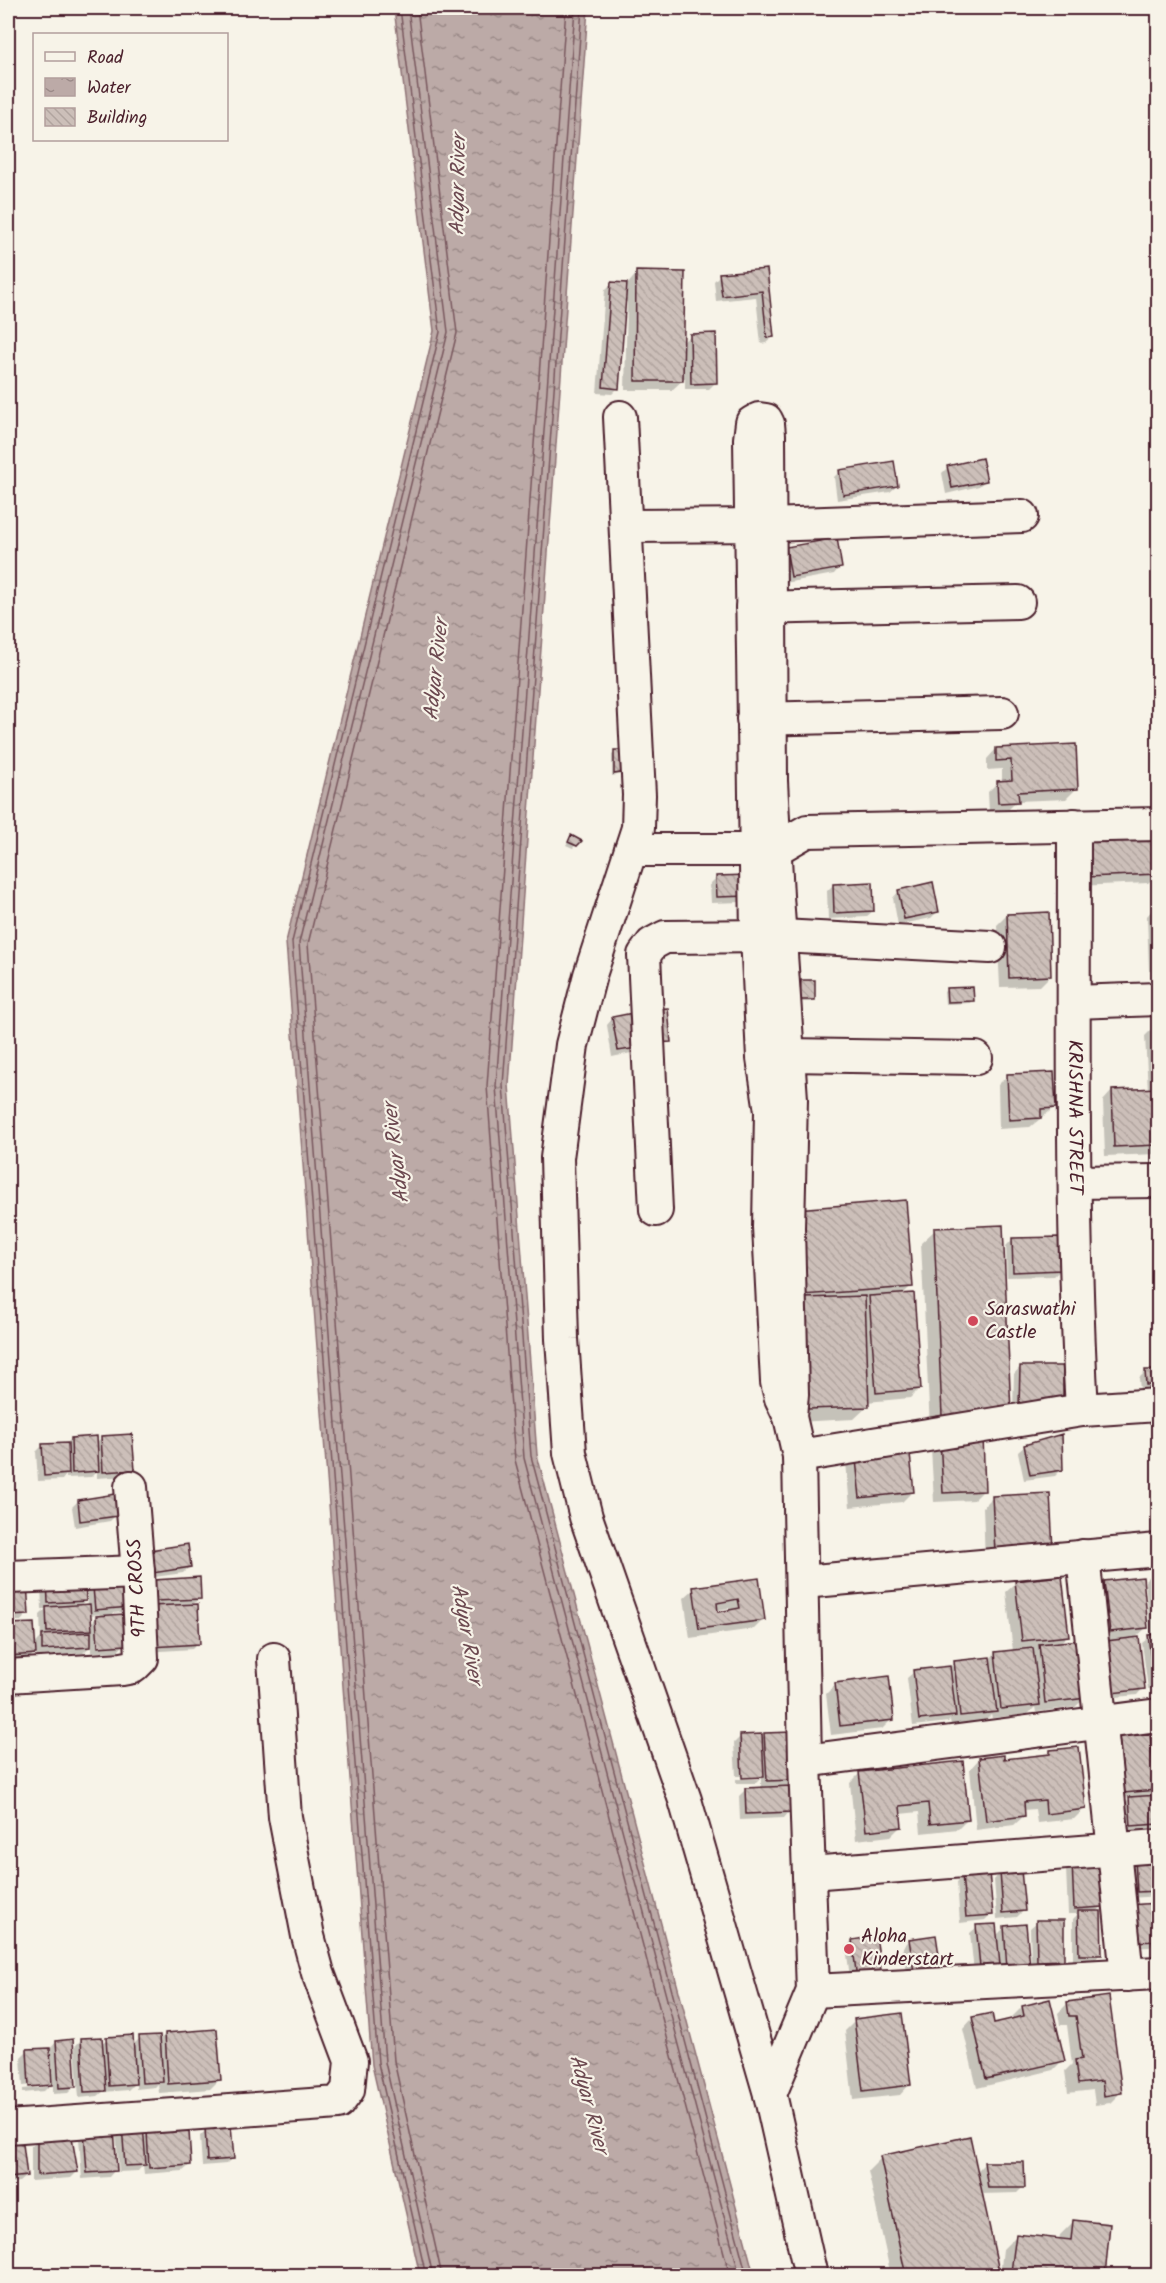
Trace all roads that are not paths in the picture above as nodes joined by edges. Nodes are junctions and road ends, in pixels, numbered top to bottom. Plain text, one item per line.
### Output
1 (620, 417) dead end
2 (1022, 516) dead end
3 (760, 525) junction
4 (627, 526) junction
5 (1018, 602) dead end
6 (760, 608) junction
7 (1002, 713) dead end
8 (762, 719) junction
9 (1158, 824) edge
10 (1074, 825) junction
11 (631, 850) junction
12 (765, 850) junction
13 (769, 936) junction
14 (990, 947) dead end
15 (1158, 999) edge
16 (1074, 1002) junction
17 (775, 1057) junction
18 (976, 1058) dead end
19 (1158, 1181) edge
20 (1075, 1182) junction
21 (656, 1210) dead end
22 (1158, 1405) edge
23 (1082, 1410) junction
24 (799, 1456) junction
25 (131, 1487) dead end
26 (1158, 1550) edge
27 (1083, 1556) junction
28 (138, 1572) junction
29 (8, 1577) edge
30 (802, 1582) junction
31 (274, 1659) dead end
32 (8, 1676) edge
33 (1158, 1715) edge
34 (1102, 1722) junction
35 (805, 1761) junction
36 (1158, 1846) edge
37 (1114, 1850) junction
38 (810, 1873) junction
39 (1158, 1974) edge
40 (1127, 1975) junction
41 (813, 1991) junction
42 (770, 2094) junction
43 (8, 2127) edge
44 (811, 2276) edge

1 - 4 street
2 - 3 street
3 - 4 street
3 - 6 street
4 - 11 street
5 - 6 street
6 - 8 street
7 - 8 street
8 - 12 street
9 - 10 street
10 - 12 street
10 - 16 street, KRISHNA STREET
11 - 12 street
11 - 42 street
12 - 13 street
13 - 14 street
13 - 17 street
13 - 21 street
15 - 16 street
16 - 20 street, KRISHNA STREET
17 - 18 street
17 - 24 street
19 - 20 street
20 - 23 street, KRISHNA STREET
22 - 23 street
23 - 24 street
24 - 30 street
25 - 28 street, 9TH CROSS
26 - 27 street
27 - 30 street
27 - 34 street
28 - 29 street
28 - 32 street, 9TH CROSS
30 - 35 street
31 - 43 street
33 - 34 street
34 - 35 street
34 - 37 street
35 - 38 street
36 - 37 street
37 - 38 street
37 - 40 street
38 - 41 street
39 - 40 street
40 - 41 street
41 - 42 street
42 - 44 street

